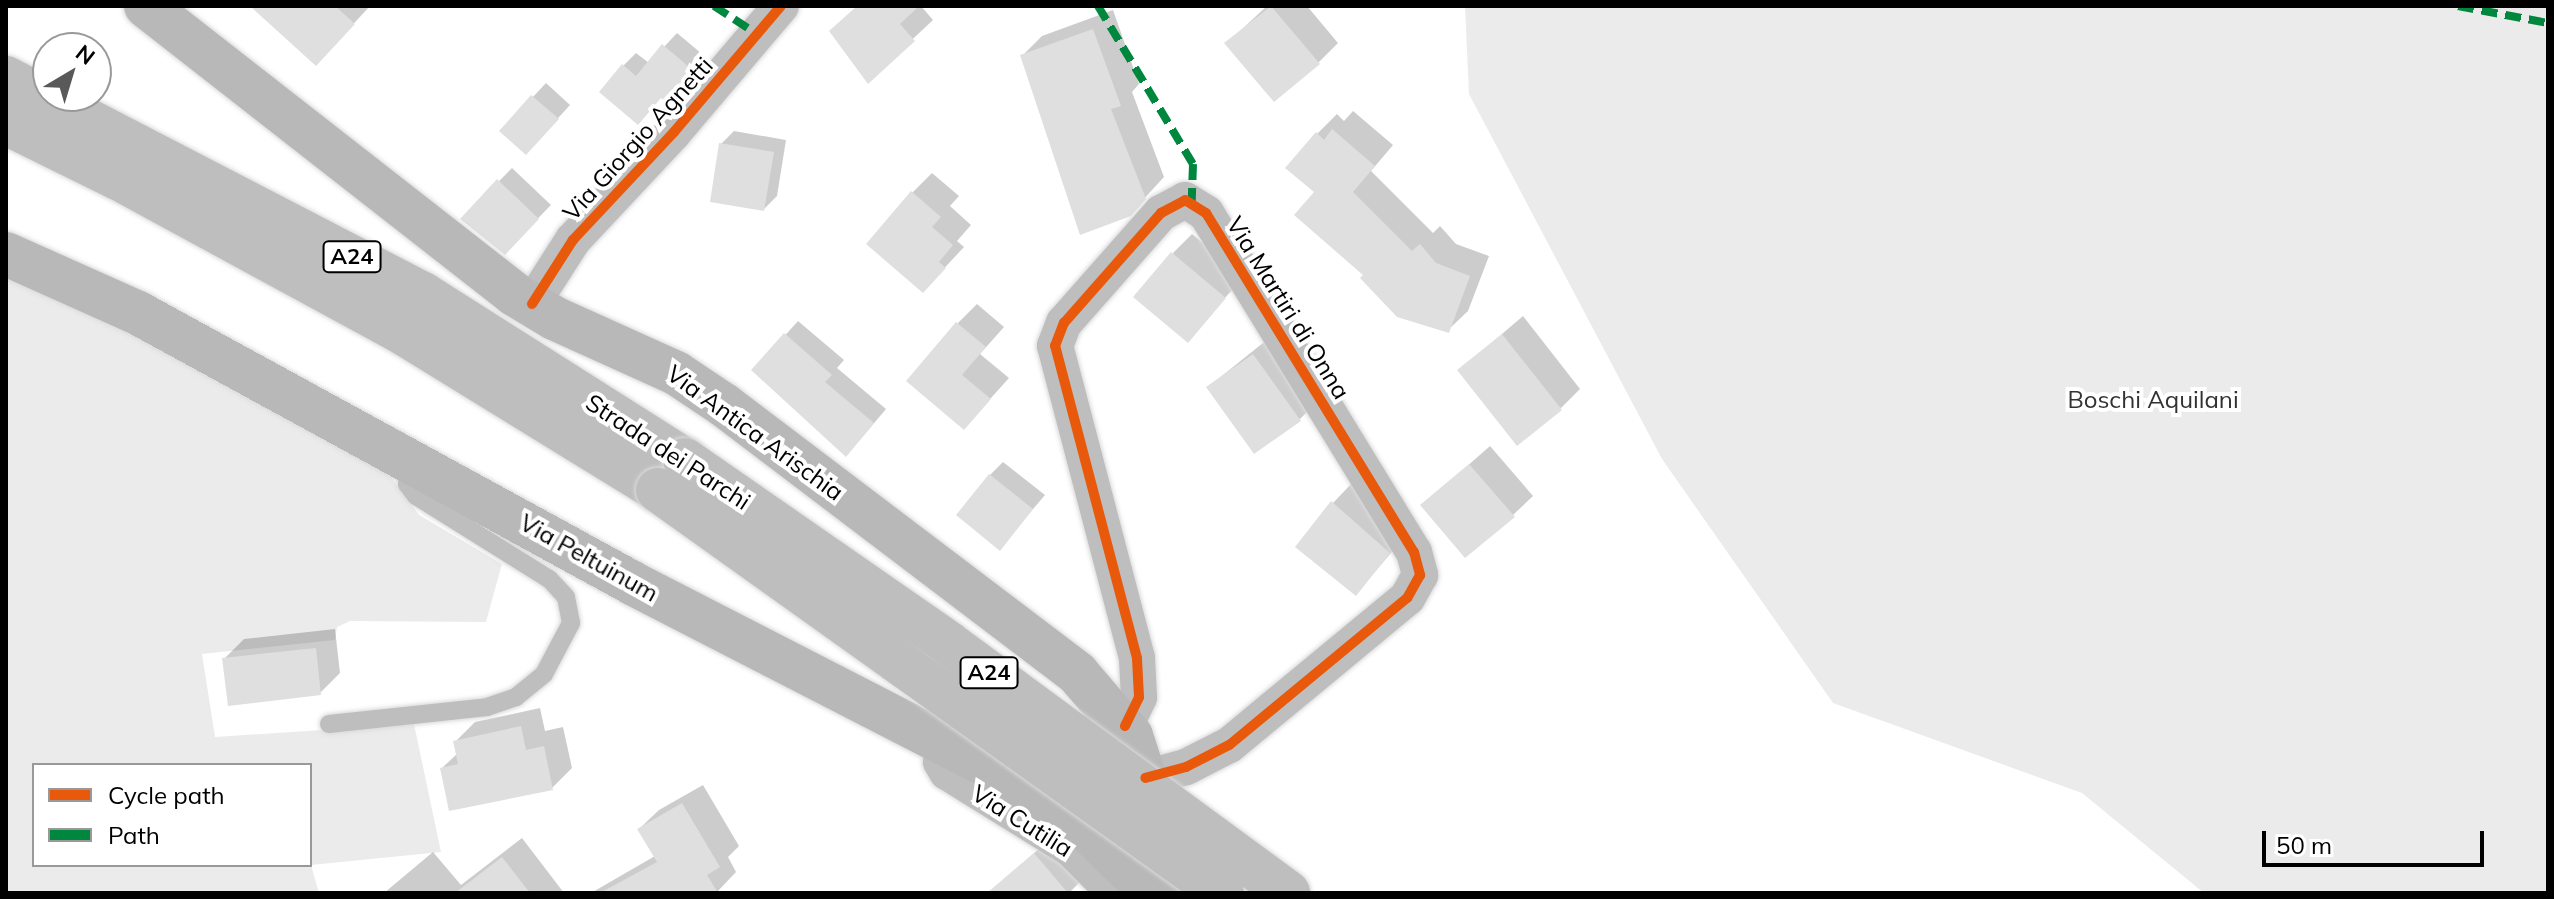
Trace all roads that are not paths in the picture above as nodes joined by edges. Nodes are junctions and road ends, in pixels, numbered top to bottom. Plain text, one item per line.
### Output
1 (146, 6) edge
2 (781, 6) edge
3 (6, 78) edge
4 (6, 123) edge
5 (6, 254) edge
6 (532, 304) junction
7 (411, 460) junction
8 (672, 475) junction
9 (1118, 717) junction
10 (329, 724) dead end
11 (944, 744) junction
12 (1145, 778) junction
13 (1030, 790) junction
14 (1066, 813) junction
15 (1122, 892) edge
16 (1182, 893) edge
17 (1222, 893) edge
18 (1288, 893) edge

1 - 6 main road, Via Antica Arischia
2 - 6 street, Via Giorgio Agnetti
3 - 8 highway, Strada dei Parchi / A24
4 - 8 highway, Strada dei Parchi / A24
5 - 7 main road, Via Peltuinum
6 - 9 main road, Via Antica Arischia
7 - 10 lane
7 - 11 main road, Via Peltuinum
8 - 17 highway, Strada dei Parchi / A24, bridge
8 - 18 highway, Strada dei Parchi / A24, bridge
9 - 12 main road, Via Antica Arischia
9 - 12 street, Via Martiri di Onna
9 - 13 main road
11 - 13 main road, Via Peltuinum
11 - 15 street, Via Cutilia
12 - 14 main road
12 - 16 main road, Via Antica Arischia
13 - 14 main road, Via Peltuinum
14 - 15 main road, Via Peltuinum

